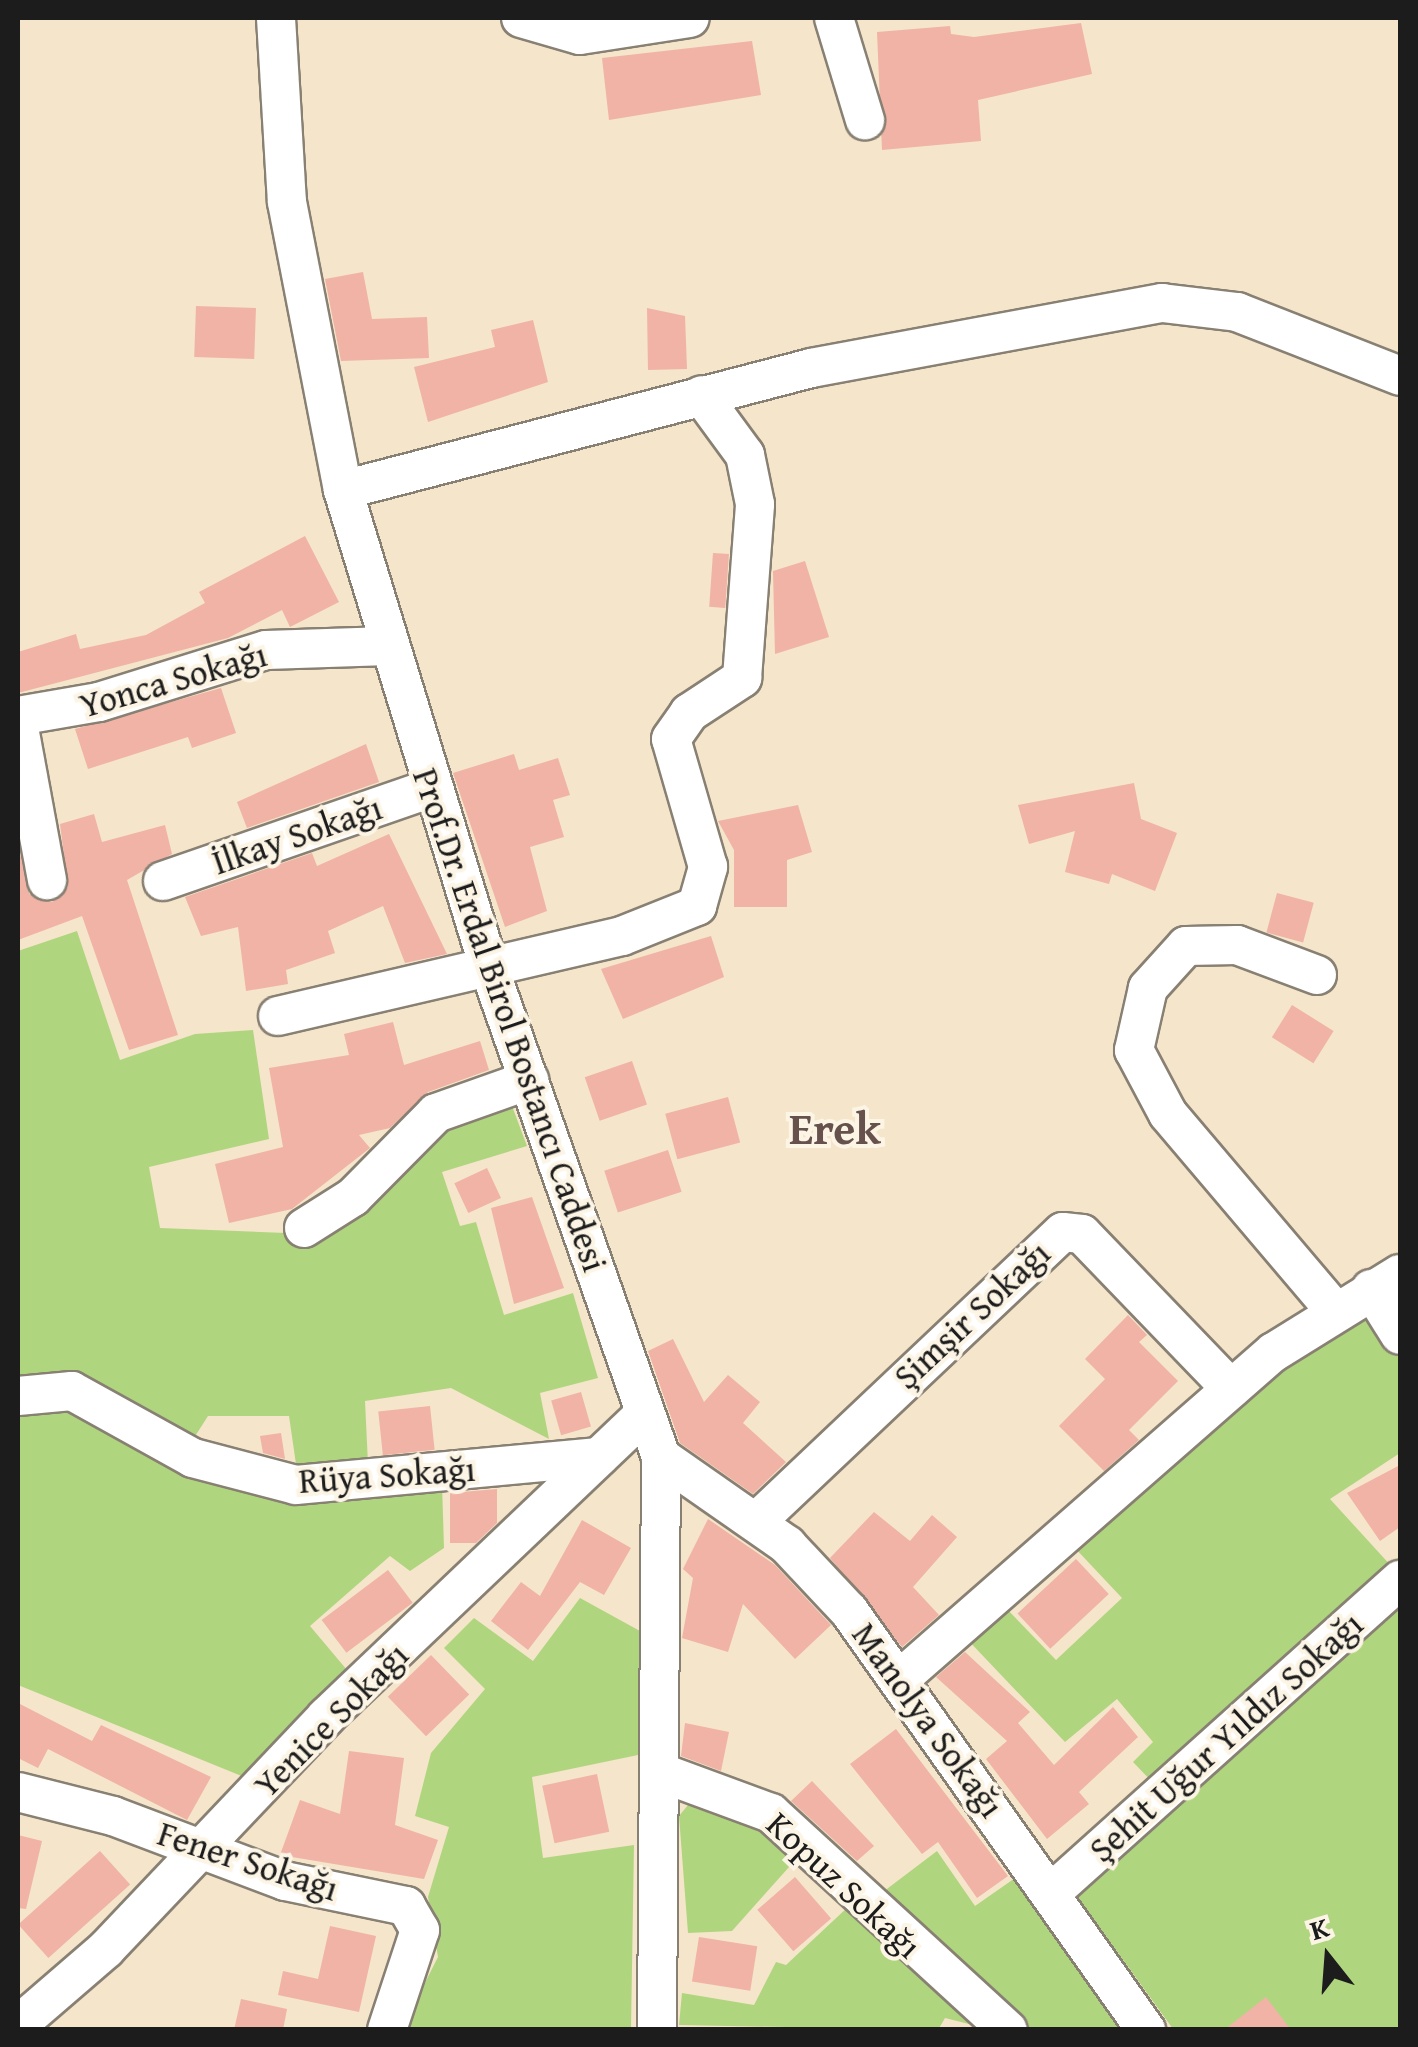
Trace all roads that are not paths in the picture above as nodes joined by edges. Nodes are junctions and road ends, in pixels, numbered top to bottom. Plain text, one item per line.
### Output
1 (276, 18) edge
2 (521, 18) edge
3 (690, 18) edge
4 (834, 18) edge
5 (864, 120) dead end
6 (1400, 376) edge
7 (701, 396) junction
8 (344, 490) junction
9 (388, 646) junction
10 (18, 719) edge
11 (430, 788) junction
12 (47, 880) dead end
13 (163, 881) dead end
14 (487, 962) junction
15 (1318, 975) dead end
16 (278, 1016) dead end
17 (530, 1080) junction
18 (304, 1228) dead end
19 (1386, 1282) edge
20 (1334, 1310) junction
21 (1400, 1335) edge
22 (1231, 1388) junction
23 (18, 1396) edge
24 (644, 1414) junction
25 (598, 1457) junction
26 (662, 1457) junction
27 (756, 1522) junction
28 (1400, 1580) edge
29 (901, 1678) junction
30 (662, 1774) junction
31 (18, 1792) edge
32 (205, 1848) junction
33 (1051, 1893) junction
34 (18, 2025) edge
35 (387, 2030) edge
36 (656, 2030) edge
37 (1008, 2030) edge
38 (1146, 2030) edge

1 - 8 street, Prof.Dr. Erdal Birol Bostancı Caddesi
2 - 3 street
4 - 5 street
6 - 7 street
7 - 8 street
7 - 14 street
8 - 9 street, Prof.Dr. Erdal Birol Bostancı Caddesi
9 - 10 street, Yonca Sokağı
9 - 11 street, Prof.Dr. Erdal Birol Bostancı Caddesi
10 - 12 street, Yonca Sokağı
11 - 13 street, İlkay Sokağı
11 - 14 street, Prof.Dr. Erdal Birol Bostancı Caddesi
14 - 16 street
14 - 17 street, Prof.Dr. Erdal Birol Bostancı Caddesi
15 - 20 street
17 - 18 street
17 - 24 street, Prof.Dr. Erdal Birol Bostancı Caddesi
19 - 20 street
19 - 21 street
20 - 22 street
22 - 27 street, Şimşir Sokağı
22 - 29 street
23 - 25 street, Rüya Sokağı
24 - 25 street, Yenice Sokağı
24 - 26 street, Prof.Dr. Erdal Birol Bostancı Caddesi
25 - 32 street, Yenice Sokağı
26 - 27 street, Manolya Sokağı
26 - 30 street, Prof.Dr. Erdal Birol Bostancı Caddesi
27 - 29 street, Manolya Sokağı
28 - 33 street, Şehit Uğur Yıldız Sokağı
29 - 33 street, Manolya Sokağı
30 - 36 street, Prof.Dr. Erdal Birol Bostancı Caddesi
30 - 37 street, Kopuz Sokağı
31 - 32 street, Fener Sokağı
32 - 34 street, Yenice Sokağı
32 - 35 street, Fener Sokağı
33 - 38 street, Manolya Sokağı

